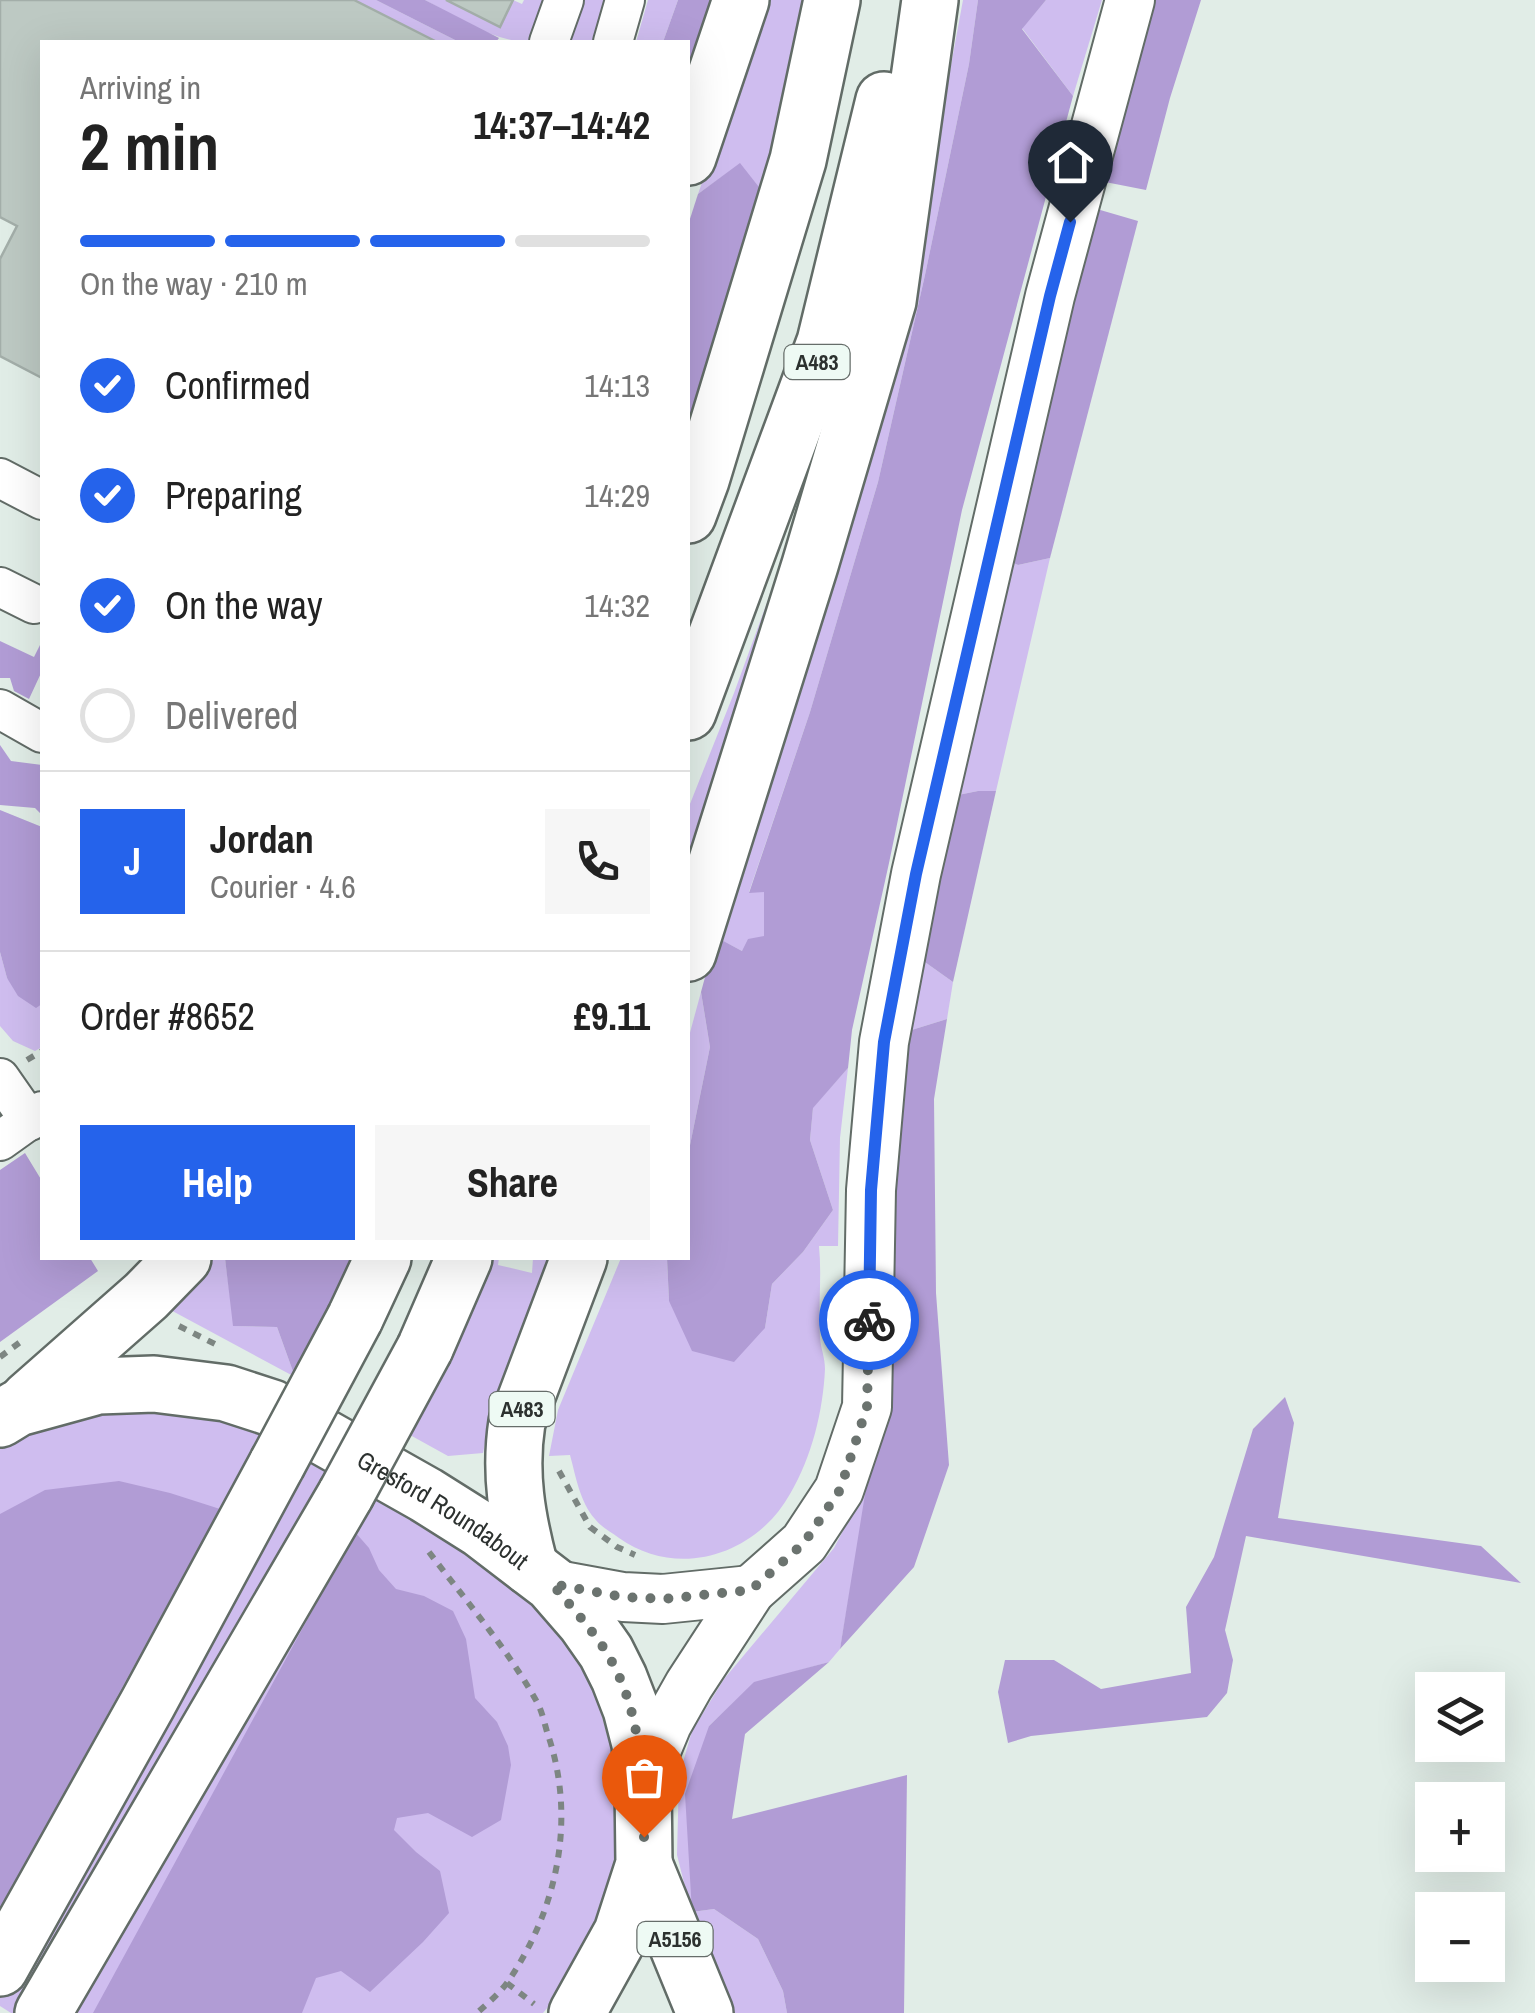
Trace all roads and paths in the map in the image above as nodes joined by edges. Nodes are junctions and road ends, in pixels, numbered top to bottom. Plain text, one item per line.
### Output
1 (564, 0) edge
2 (625, 0) edge
3 (742, 0) edge
4 (832, 0) edge
5 (909, 0) edge
6 (930, 0) edge
7 (1130, 0) edge
8 (550, 40) edge
9 (614, 40) edge
10 (690, 151) edge
11 (0, 478) edge
12 (40, 499) edge
13 (690, 510) edge
14 (0, 587) edge
15 (34, 604) dead end
16 (690, 707) edge
17 (0, 709) edge
18 (40, 732) edge
19 (690, 947) edge
20 (0, 1078) edge
21 (24, 1124) edge
22 (181, 1260) edge
23 (382, 1260) edge
24 (463, 1260) edge
25 (578, 1260) edge
26 (9, 1414) edge
27 (512, 1468) junction
28 (440, 1504) junction
29 (643, 1558) dead end
30 (541, 1576) junction
31 (751, 1590) junction
32 (644, 1782) junction
33 (644, 1864) junction
34 (0, 1968) edge
35 (507, 1983) junction
36 (43, 2013) edge
37 (477, 2013) edge
38 (546, 2013) edge
39 (578, 2013) edge
40 (705, 2013) edge

1 - 8 lane
2 - 9 lane
3 - 10 highway
4 - 13 highway
5 - 16 highway, A483
6 - 19 highway, A483
7 - 31 main road
11 - 12 lane
14 - 15 lane
17 - 18 lane
20 - 21 lane
22 - 26 highway
23 - 34 highway, bridge
24 - 36 highway, bridge
25 - 27 highway, A483
26 - 28 highway, Gresford Roundabout
27 - 29 path
27 - 30 highway, A483
28 - 30 highway, Gresford Roundabout
28 - 35 path
30 - 31 main road
30 - 32 highway, Gresford Roundabout
31 - 32 main road
32 - 33 highway, Gresford Roundabout
33 - 39 highway, Gresford Roundabout
33 - 40 highway, A5156
35 - 37 path
35 - 38 path

